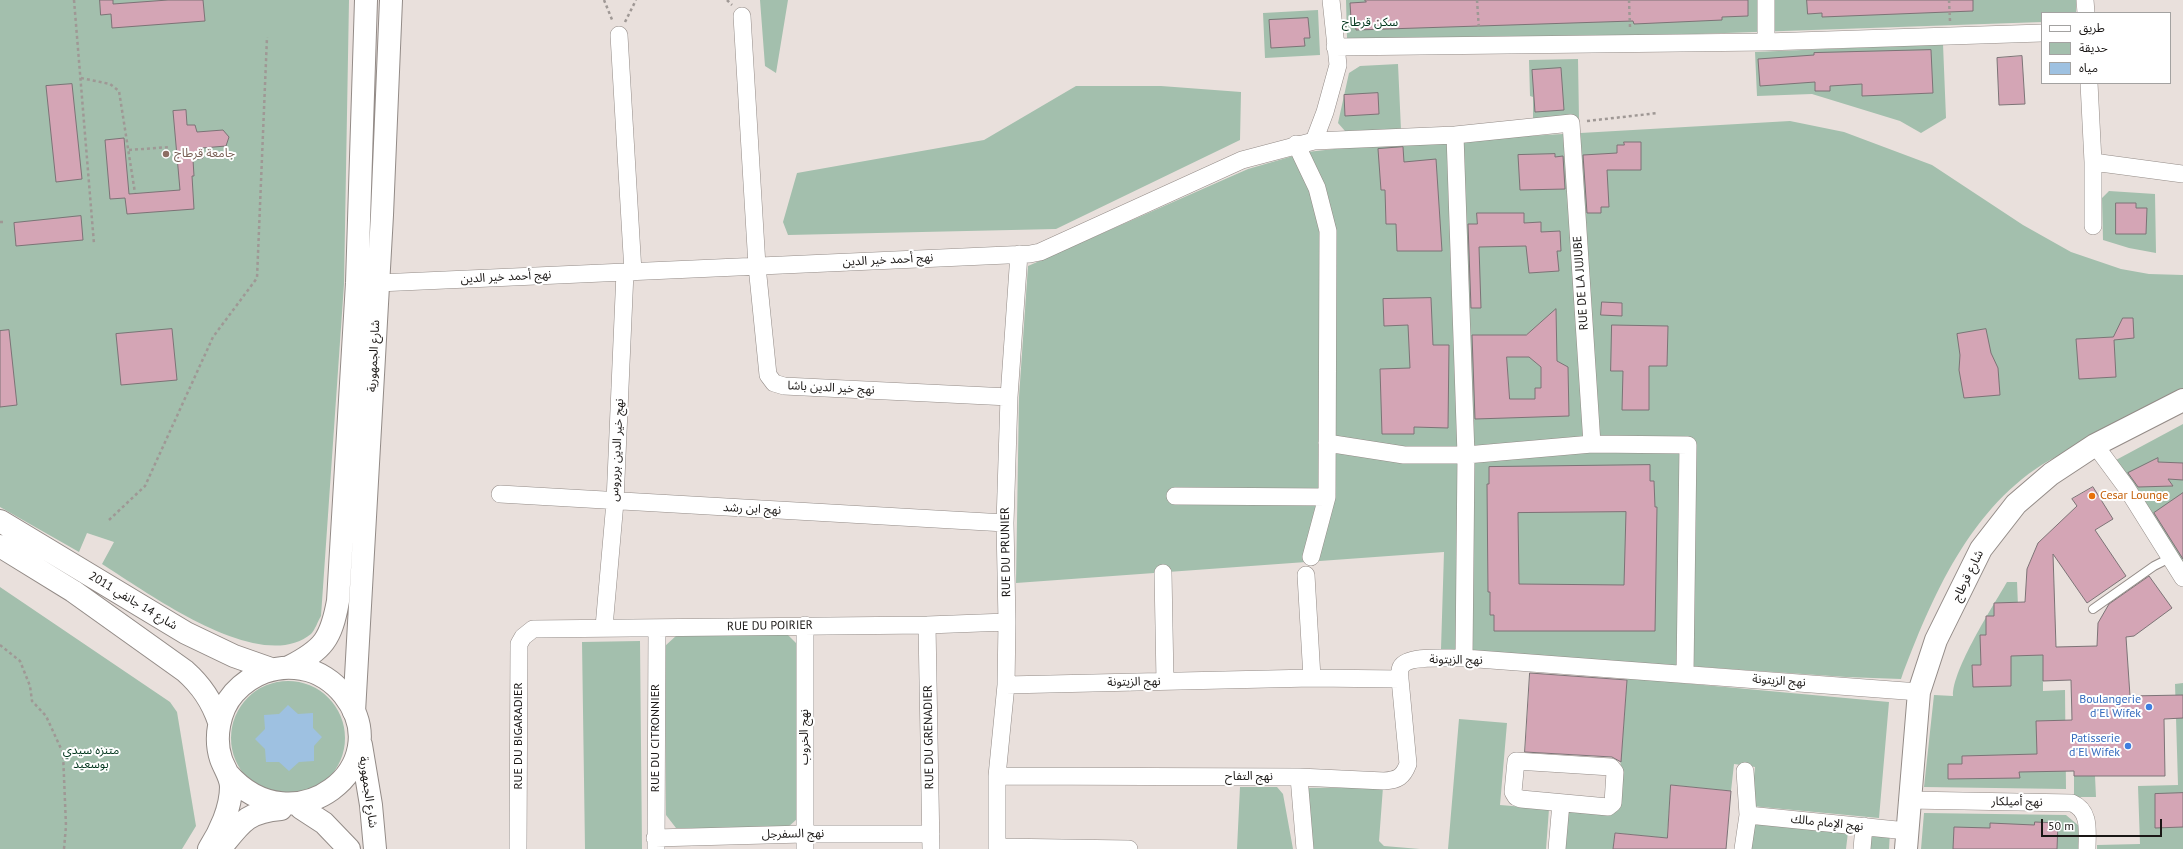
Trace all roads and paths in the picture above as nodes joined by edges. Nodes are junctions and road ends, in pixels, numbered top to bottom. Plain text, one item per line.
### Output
1 (74, 0) edge
2 (366, 0) edge
3 (391, 0) edge
4 (604, 0) edge
5 (636, 0) edge
6 (1331, 0) edge
7 (1477, 0) edge
8 (1629, 0) edge
9 (1766, 0) edge
10 (1949, 0) edge
11 (2085, 0) edge
12 (2086, 12) edge
13 (742, 16) dead end
14 (2041, 33) edge
15 (619, 35) junction
16 (1950, 36) junction
17 (267, 37) dead end
18 (1766, 42) junction
19 (1630, 44) junction
20 (1480, 46) junction
21 (1335, 47) junction
22 (81, 78) junction
23 (2089, 84) edge
24 (1658, 113) dead end
25 (1571, 123) junction
26 (1454, 135) junction
27 (1314, 141) junction
28 (1296, 144) junction
29 (170, 147) dead end
30 (129, 150) junction
31 (2093, 162) junction
32 (2183, 174) edge
33 (135, 193) dead end
34 (0, 222) edge
35 (4, 222) dead end
36 (2093, 226) dead end
37 (94, 244) dead end
38 (1019, 254) junction
39 (757, 266) junction
40 (629, 272) junction
41 (378, 283) junction
42 (1009, 397) junction
43 (2183, 400) edge
44 (1327, 443) junction
45 (1592, 444) junction
46 (2095, 445) junction
47 (1466, 456) junction
48 (500, 494) dead end
49 (1174, 496) dead end
50 (1327, 498) junction
51 (614, 502) junction
52 (109, 520) dead end
53 (0, 521) edge
54 (1004, 523) junction
55 (0, 546) edge
56 (1310, 558) dead end
57 (2172, 558) junction
58 (1164, 573) dead end
59 (1306, 575) dead end
60 (2183, 578) edge
61 (2092, 609) dead end
62 (1007, 622) junction
63 (805, 625) junction
64 (927, 626) junction
65 (604, 627) junction
66 (657, 628) junction
67 (533, 629) joint
68 (0, 645) edge
69 (1464, 658) junction
70 (280, 668) junction
71 (1685, 674) junction
72 (1312, 678) junction
73 (1400, 679) junction
74 (1165, 681) junction
75 (1006, 685) junction
76 (1919, 692) junction
77 (354, 712) junction
78 (219, 722) junction
79 (359, 736) junction
80 (1745, 771) dead end
81 (228, 774) junction
82 (997, 776) junction
83 (1299, 777) junction
84 (1910, 800) junction
85 (1561, 803) junction
86 (293, 808) junction
87 (1748, 815) junction
88 (1864, 826) junction
89 (1906, 840) edge
90 (804, 841) edge
91 (931, 842) edge
92 (656, 843) edge
93 (997, 848) edge
94 (64, 849) edge
95 (209, 849) edge
96 (220, 849) edge
97 (349, 849) edge
98 (375, 849) edge
99 (518, 849) edge
100 (1129, 849) edge
101 (1305, 849) edge
102 (1557, 849) edge
103 (1743, 849) edge
104 (1862, 849) edge
105 (2087, 849) edge

1 - 22 path
2 - 70 main road, شارع الجمهورية
3 - 41 main road, شارع الجمهورية
4 - 15 path
5 - 15 path
6 - 21 street
7 - 20 path
8 - 19 path
9 - 18 street
10 - 16 path
11 - 12 street
13 - 39 street
14 - 16 street
15 - 40 street
16 - 18 street
17 - 52 path
18 - 19 street
19 - 20 street
20 - 21 street
21 - 27 street
22 - 30 path
22 - 37 path
23 - 31 street
24 - 25 path
25 - 26 street, نهج أحمد خير الدين
25 - 45 street, RUE DE LA JUJUBE
26 - 27 street, نهج أحمد خير الدين
26 - 47 street
27 - 28 street, نهج أحمد خير الدين
28 - 38 street, نهج أحمد خير الدين
28 - 44 street
29 - 30 path
30 - 33 path
31 - 32 street
31 - 36 street
34 - 35 path
38 - 39 street, نهج أحمد خير الدين
38 - 42 street, RUE DU PRUNIER
39 - 40 street, نهج أحمد خير الدين
39 - 42 street, نهج خير الدين باشا
40 - 41 street, نهج أحمد خير الدين
40 - 51 street, نهج خير الدين بربروس
41 - 77 main road, شارع الجمهورية
42 - 54 street, RUE DU PRUNIER
43 - 46 main road, شارع قرطاج
44 - 47 street
44 - 50 street
45 - 47 street
45 - 71 street
46 - 57 street
46 - 76 main road, شارع قرطاج
47 - 69 street
48 - 51 street, نهج ابن رشد
49 - 50 street
50 - 56 street
51 - 54 street, نهج ابن رشد
51 - 65 street, نهج خير الدين بربروس
53 - 70 main road, شارع 14 جانفي 2011
54 - 62 street, RUE DU PRUNIER
55 - 78 main road, شارع 14 جانفي 2011
57 - 60 street
57 - 61 lane
58 - 74 street
59 - 72 street
62 - 64 street, RUE DU POIRIER
62 - 75 street, RUE DU PRUNIER
63 - 64 street, RUE DU POIRIER
63 - 66 street, RUE DU POIRIER
63 - 90 street, نهج الخروب
64 - 91 street, RUE DU GRENADIER
65 - 66 street, RUE DU POIRIER
65 - 67 street, RUE DU POIRIER
66 - 92 street, RUE DU CITRONNIER
67 - 99 street, RUE DU BIGARADIER
68 - 94 path
69 - 71 street, نهج الزيتونة
69 - 73 street, نهج الزيتونة
70 - 77 main road
70 - 78 main road
71 - 76 street, نهج الزيتونة
72 - 73 street, نهج الزيتونة
72 - 74 street, نهج الزيتونة
73 - 83 street, نهج التفاح
74 - 75 street, نهج الزيتونة
75 - 82 street, RUE DU PRUNIER
76 - 84 main road, شارع قرطاج
77 - 79 main road
78 - 81 main road
79 - 86 main road
79 - 98 main road, شارع الجمهورية
80 - 87 street
81 - 86 main road
81 - 95 main road
82 - 83 street, نهج التفاح
82 - 93 street, RUE DU PRUNIER
83 - 101 street
84 - 89 main road, شارع قرطاج
84 - 105 street, نهج أميلكار
85 - 85 street
85 - 102 street
86 - 96 main road
86 - 97 main road
87 - 88 street, نهج الإمام مالك
87 - 103 street
88 - 89 street, نهج الإمام مالك
88 - 104 street
90 - 91 street, نهج السفرجل
90 - 92 street, نهج السفرجل
93 - 100 street

